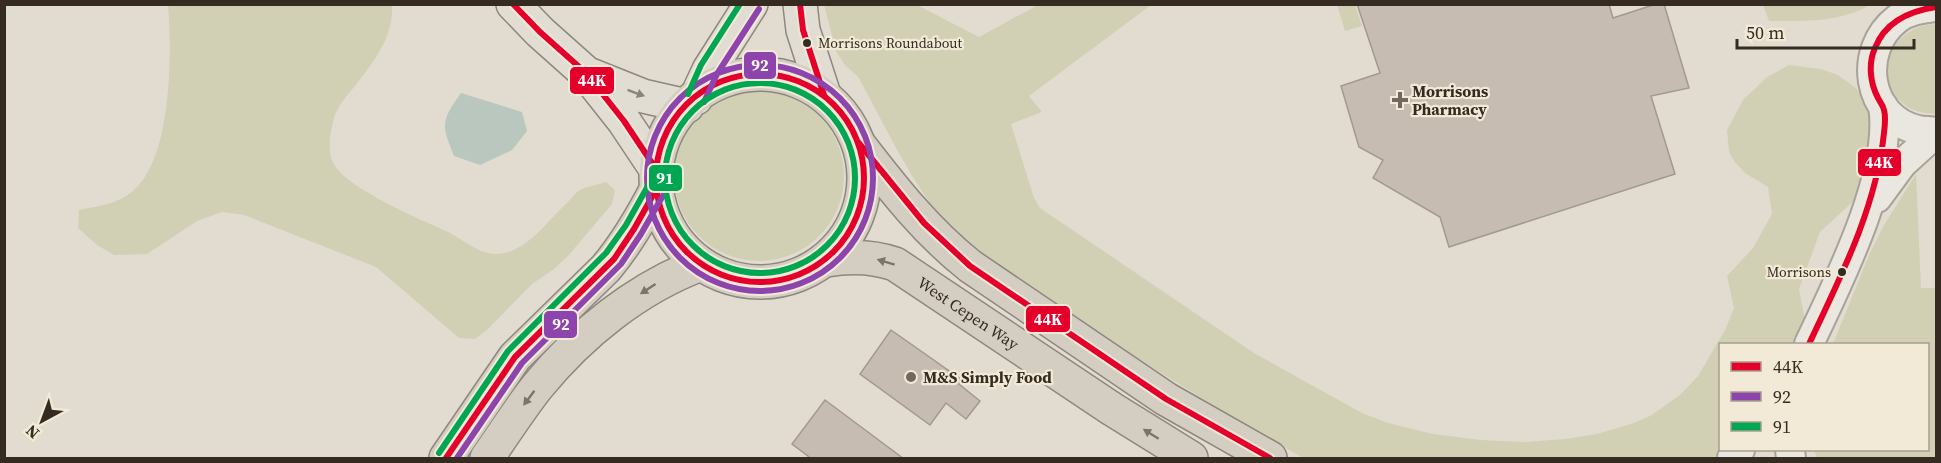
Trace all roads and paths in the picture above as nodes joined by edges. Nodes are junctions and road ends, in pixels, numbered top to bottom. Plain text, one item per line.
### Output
1 (513, 4) edge
2 (751, 4) edge
3 (800, 4) edge
4 (1936, 7) edge
5 (586, 73) junction
6 (824, 95) junction
7 (692, 102) junction
8 (1883, 106) junction
9 (1936, 132) edge
10 (858, 142) junction
11 (656, 179) junction
12 (1851, 251) junction
13 (826, 260) junction
14 (701, 264) junction
15 (1810, 343) edge
16 (446, 459) edge
17 (487, 459) edge
18 (1191, 459) edge
19 (1270, 459) edge

1 - 5 main road
2 - 7 main road
3 - 6 main road
4 - 8 street
5 -> 7 main road
5 - 11 main road
6 - 7 highway
6 - 10 highway
7 - 11 highway
8 - 9 street
8 - 12 street
9 - 12 street
10 - 13 highway
10 - 19 highway
11 - 14 highway
11 - 16 highway
12 - 15 street
13 - 14 highway
18 -> 13 highway, West Cepen Way
14 -> 17 highway

